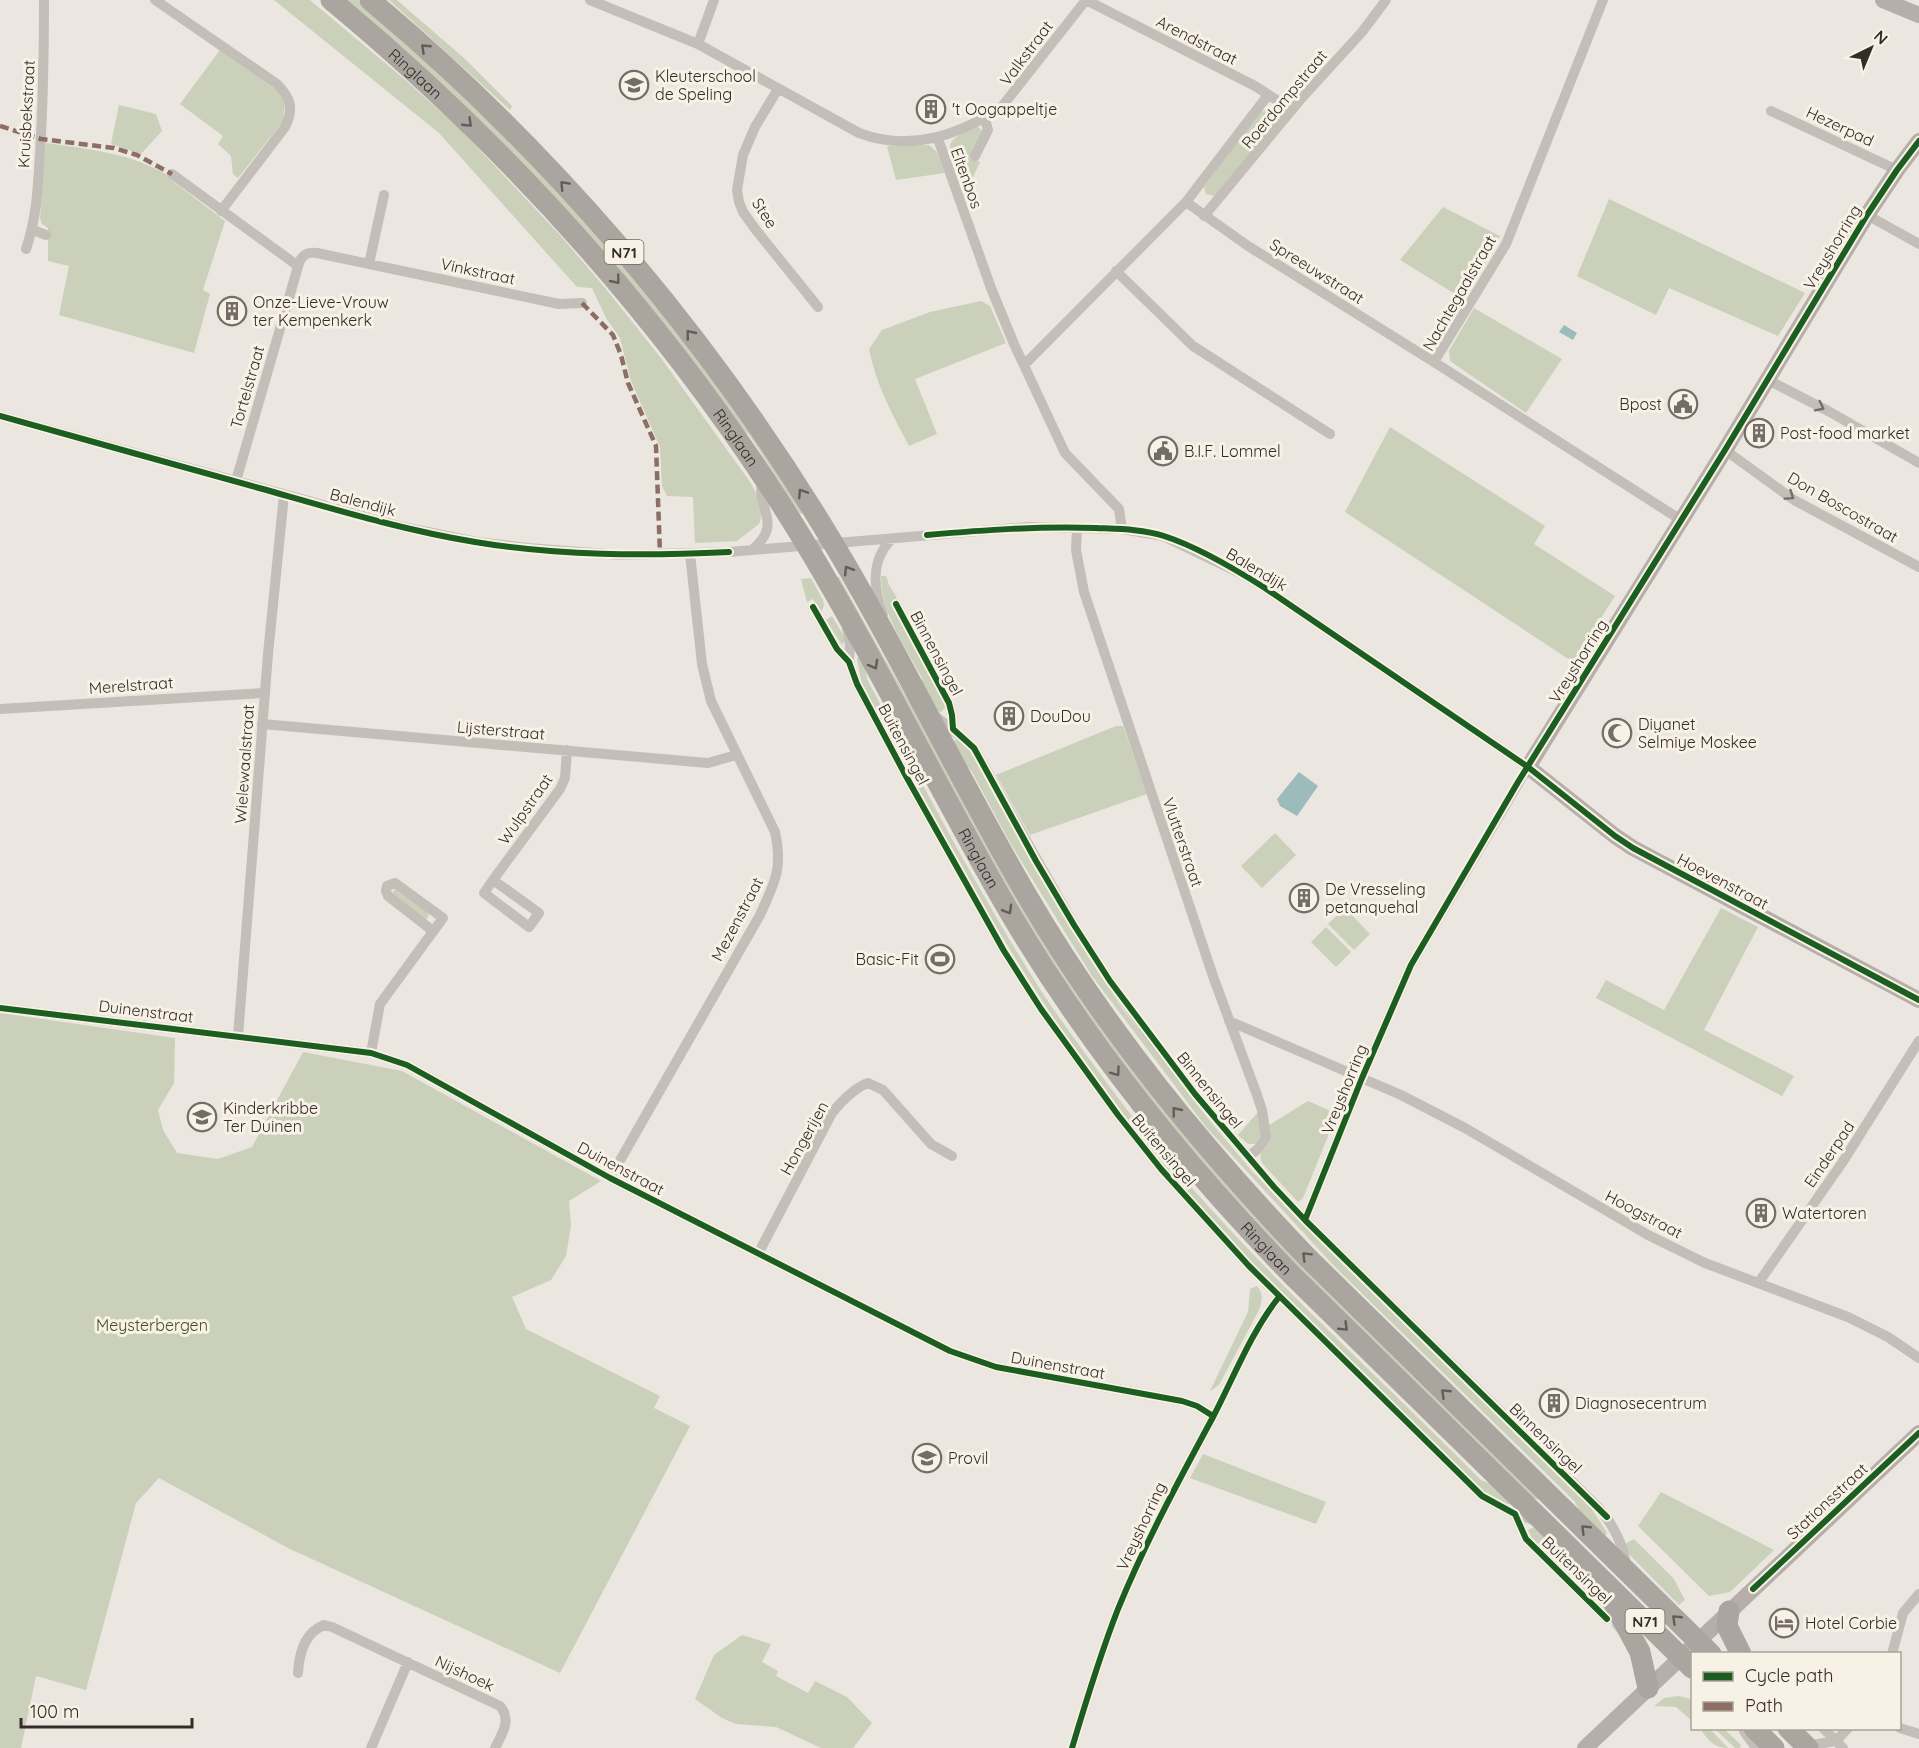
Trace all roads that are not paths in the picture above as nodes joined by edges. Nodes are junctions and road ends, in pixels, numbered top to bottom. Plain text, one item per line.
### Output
1 (44, 0) edge
2 (155, 0) edge
3 (331, 0) edge
4 (370, 0) edge
5 (590, 0) edge
6 (714, 0) edge
7 (1086, 0) edge
8 (1386, 0) edge
9 (1603, 0) edge
10 (1883, 0) edge
11 (1919, 15) edge
12 (698, 44) junction
13 (778, 89) junction
14 (1268, 95) junction
15 (1292, 110) junction
16 (1771, 111) dead end
17 (985, 118) junction
18 (938, 138) junction
19 (1919, 141) edge
20 (975, 156) dead end
21 (1897, 170) junction
22 (172, 174) dead end
23 (384, 195) dead end
24 (1186, 202) junction
25 (221, 211) junction
26 (1867, 215) junction
27 (1204, 216) junction
28 (33, 230) junction
29 (46, 235) dead end
30 (1919, 244) edge
31 (26, 249) dead end
32 (369, 264) junction
33 (298, 266) junction
34 (1116, 271) junction
35 (582, 303) dead end
36 (818, 307) dead end
37 (1434, 362) junction
38 (1024, 365) junction
39 (1768, 380) junction
40 (0, 416) edge
41 (1330, 434) dead end
42 (1725, 450) junction
43 (1919, 463) edge
44 (762, 478) junction
45 (236, 481) junction
46 (284, 495) junction
47 (1681, 520) junction
48 (1077, 528) junction
49 (1122, 530) junction
50 (892, 539) junction
51 (832, 543) junction
52 (807, 547) junction
53 (752, 551) junction
54 (690, 554) junction
55 (1919, 567) edge
56 (896, 604) dead end
57 (813, 607) dead end
58 (846, 614) junction
59 (885, 634) junction
60 (849, 662) junction
61 (264, 693) junction
62 (924, 706) junction
63 (0, 709) edge
64 (262, 724) junction
65 (953, 729) junction
66 (567, 750) junction
67 (736, 754) junction
68 (1528, 767) junction
69 (494, 880) junction
70 (433, 931) junction
71 (1919, 1000) edge
72 (0, 1008) edge
73 (1229, 1021) junction
74 (238, 1036) junction
75 (1919, 1041) edge
76 (371, 1053) junction
77 (1362, 1078) junction
78 (952, 1156) dead end
79 (1248, 1157) junction
80 (610, 1178) junction
81 (1305, 1220) junction
82 (758, 1254) junction
83 (1759, 1282) junction
84 (1280, 1297) junction
85 (1919, 1358) edge
86 (1213, 1416) junction
87 (1919, 1433) edge
88 (1515, 1514) junction
89 (1544, 1522) junction
90 (1626, 1570) junction
91 (1609, 1585) junction
92 (1919, 1594) edge
93 (1729, 1611) junction
94 (1607, 1619) dead end
95 (1704, 1647) edge
96 (1741, 1652) edge
97 (1892, 1652) edge
98 (408, 1662) junction
99 (1687, 1662) edge
100 (298, 1673) dead end
101 (1648, 1688) junction
102 (1901, 1729) edge
103 (1744, 1730) edge
104 (1756, 1730) edge
105 (1790, 1730) edge
106 (1825, 1730) edge
107 (1847, 1730) edge
108 (1919, 1734) edge
109 (1840, 1744) edge
110 (1807, 1747) edge
111 (371, 1748) edge
112 (495, 1748) edge
113 (1072, 1748) edge
114 (1585, 1748) edge
115 (1756, 1748) edge
116 (1774, 1748) edge

1 - 28 street, Kruisbekstraat
2 - 25 street
3 -> 44 highway, Ringlaan / N71
51 -> 4 highway, Ringlaan / N71
5 - 12 street, Eltenbos
6 - 12 street
7 - 14 street, Arendstraat
7 - 17 street, Valkstraat
8 - 15 street, Roerdompstraat
9 - 37 street, Nachtegaalstraat
10 - 11 main road
12 - 13 street, Eltenbos
13 - 18 street, Eltenbos
13 - 36 street, Stee
14 - 15 street, Arendstraat
14 - 24 street, Roerdompstraat
15 - 27 street, Roerdompstraat
16 - 21 street, Hezerpad
17 - 18 street, Valkstraat
17 - 20 street
18 - 38 street, Eltenbos
19 - 21 main road, Vreyshorring
21 - 26 main road, Vreyshorring
22 - 25 street
23 - 32 street
24 - 27 street, Spreeuwstraat
24 - 34 street, Roerdompstraat
25 - 33 street
26 - 30 street
26 - 39 main road, Vreyshorring
27 - 37 street, Spreeuwstraat
28 - 29 street
28 - 31 street, Kruisbekstraat
32 - 33 street, Vinkstraat
32 - 35 street, Vinkstraat
33 - 45 street, Tortelstraat
34 - 38 street, Roerdompstraat
34 - 41 street
37 - 47 street, Nachtegaalstraat
38 - 49 street, Eltenbos
39 - 42 main road, Vreyshorring
39 -> 43 street
40 - 45 street, Balendijk
42 - 47 main road, Vreyshorring
42 -> 55 street, Don Boscostraat
44 - 52 highway, Ringlaan / N71
44 - 53 street
45 - 46 street, Balendijk
46 - 54 street, Balendijk
46 - 61 street, Wielewaalstraat
47 - 68 main road, Vreyshorring
48 - 49 street, Balendijk
48 - 50 street, Balendijk
48 - 73 street, Vlutterstraat
49 - 68 street, Balendijk
50 - 51 street, Balendijk
50 - 59 street
51 - 52 street, Balendijk
59 -> 51 highway, Ringlaan / N71
52 - 53 street, Balendijk
52 - 58 highway, Ringlaan / N71
53 - 54 street, Balendijk
54 - 67 street, Mezenstraat
56 - 65 street, Binnensingel
57 - 60 street, Buitensingel
58 - 60 street, Buitensingel
58 -> 89 highway, Ringlaan / N71
59 - 62 highway, Ringlaan / N71
60 - 84 street, Buitensingel
61 - 63 street, Merelstraat
61 - 64 street, Wielewaalstraat
62 - 65 street, Binnensingel
90 -> 62 highway, Ringlaan / N71
64 - 66 street, Lijsterstraat
64 - 74 street, Wielewaalstraat
65 - 79 street, Binnensingel
66 - 67 street, Lijsterstraat
66 - 69 street, Wulpstraat
67 - 80 street, Mezenstraat
68 - 71 main road, Hoevenstraat
68 - 77 street, Vreyshorring
69 - 69 street
70 - 70 street
70 - 76 street
72 - 74 street, Duinenstraat
73 - 77 street, Hoogstraat
73 - 79 street, Vlutterstraat
74 - 76 street, Duinenstraat
75 - 83 street, Einderpad
76 - 80 street, Duinenstraat
77 - 81 street, Vreyshorring
77 - 83 street, Hoogstraat
78 - 82 street, Hongerijen
79 - 81 street, Binnensingel
80 - 82 street, Duinenstraat
81 - 90 street, Binnensingel
82 - 86 street, Duinenstraat
83 - 85 street, Hoogstraat
84 - 86 street, Vreyshorring
84 - 88 street, Buitensingel
86 - 113 street, Vreyshorring
87 - 93 main road, Stationsstraat
88 - 89 street, Buitensingel
88 - 94 street, Buitensingel
89 - 91 highway, Ringlaan / N71
95 -> 90 highway, Ringlaan / N71
91 - 99 highway, Ringlaan / N71
91 - 101 highway
92 - 97 street
93 - 95 main road, Stationsstraat
93 - 96 highway
98 - 100 street, Nijshoek
98 - 111 street
98 - 112 street, Nijshoek
99 - 101 main road, Stationsstraat
101 - 114 main road, Stationsstraat
102 - 108 street
103 - 115 street
104 - 116 highway
105 - 110 highway
106 - 109 street
107 - 109 street
109 - 110 street

